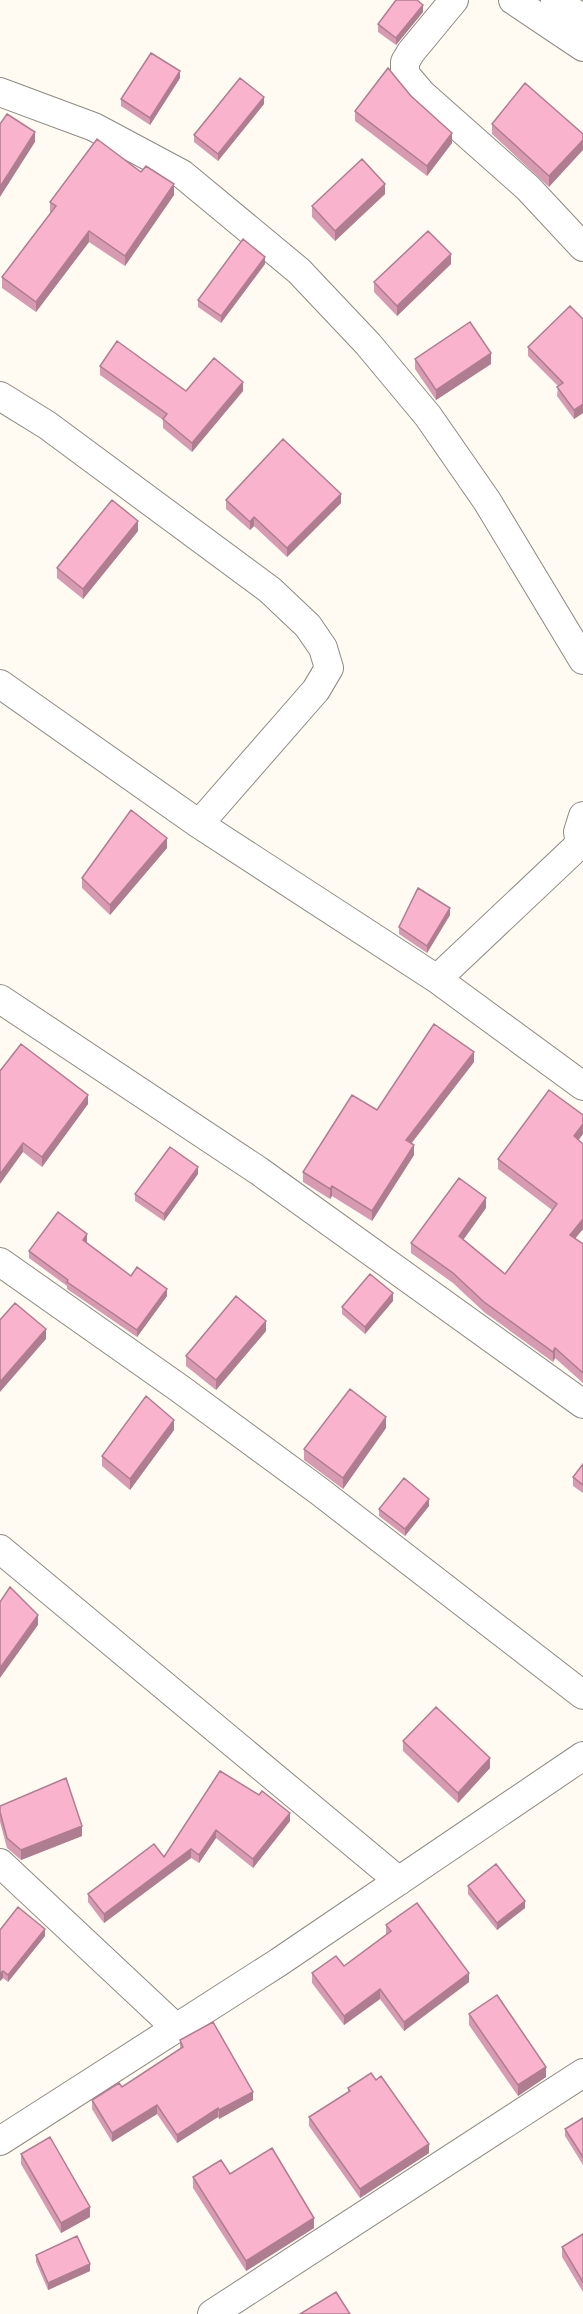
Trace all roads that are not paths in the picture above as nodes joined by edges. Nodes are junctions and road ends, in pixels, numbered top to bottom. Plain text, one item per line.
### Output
1 (454, 0) edge
2 (513, 0) edge
3 (555, 0) edge
4 (583, 19) edge
5 (583, 47) edge
6 (0, 92) edge
7 (583, 247) edge
8 (0, 396) edge
9 (583, 660) edge
10 (0, 684) edge
11 (583, 816) edge
12 (199, 824) junction
13 (437, 979) junction
14 (0, 999) edge
15 (583, 1086) edge
16 (0, 1262) edge
17 (583, 1404) edge
18 (0, 1549) edge
19 (583, 1695) edge
20 (583, 1756) edge
21 (0, 1863) edge
22 (399, 1881) junction
23 (175, 2027) junction
24 (583, 2073) edge
25 (0, 2140) edge
26 (212, 2314) edge

1 - 7 street
2 - 5 street
3 - 4 street
6 - 9 street
8 - 12 street
10 - 12 street
11 - 13 street
12 - 13 street
13 - 15 street
14 - 17 street
16 - 19 street
18 - 22 street
20 - 22 street
21 - 23 street
22 - 23 street
23 - 25 street
24 - 26 street

